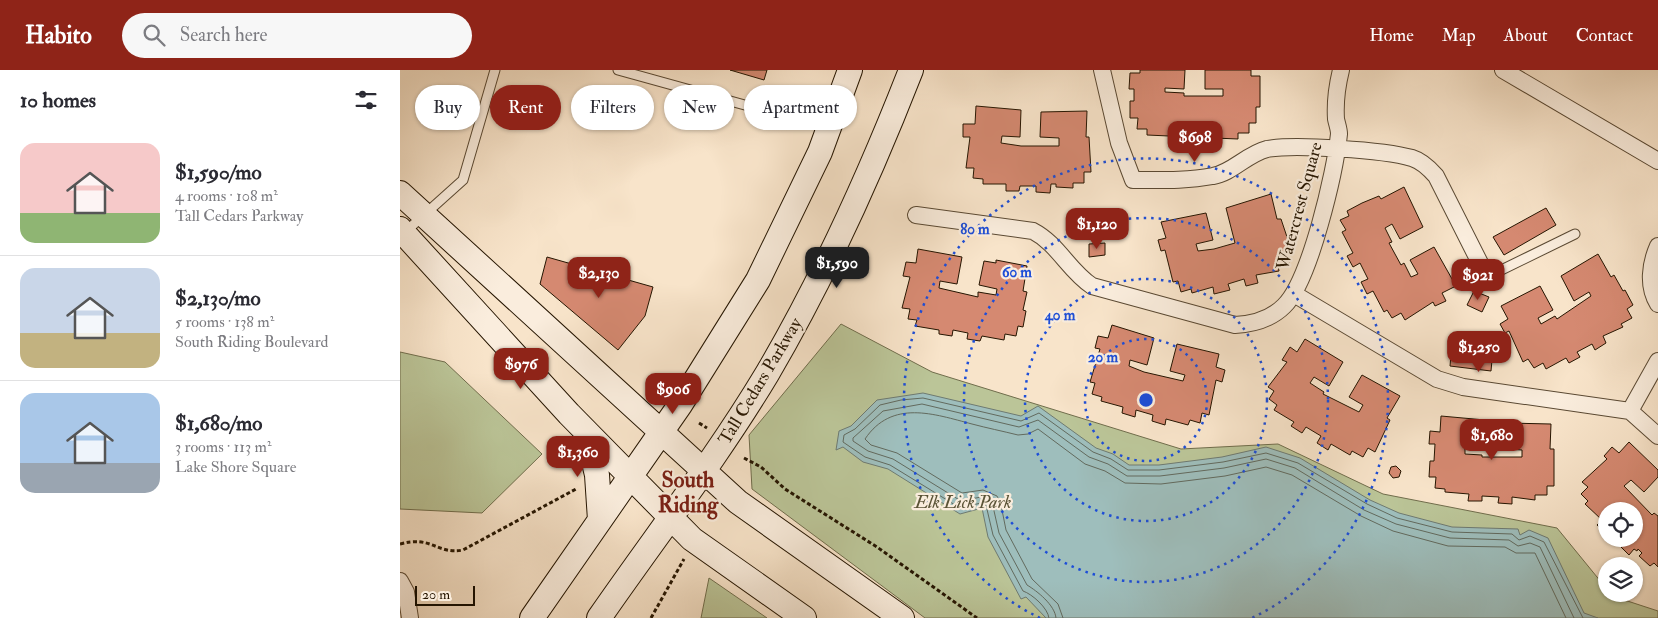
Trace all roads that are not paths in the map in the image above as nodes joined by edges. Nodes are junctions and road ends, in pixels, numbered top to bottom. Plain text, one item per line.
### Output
1 (495, 70) edge
2 (618, 70) edge
3 (850, 70) edge
4 (911, 70) edge
5 (1102, 70) edge
6 (1341, 70) edge
7 (1503, 70) edge
8 (744, 105) edge
9 (1336, 149) junction
10 (1658, 161) edge
11 (400, 193) edge
12 (916, 215) dead end
13 (423, 216) junction
14 (402, 232) edge
15 (1575, 234) dead end
16 (1658, 246) edge
17 (1487, 277) joint
18 (1294, 294) junction
19 (1658, 304) edge
20 (1658, 361) edge
21 (1630, 411) junction
22 (661, 431) junction
23 (586, 432) junction
24 (1658, 436) edge
25 (703, 471) junction
26 (630, 477) junction
27 (670, 517) junction
28 (600, 520) junction
29 (400, 581) edge
30 (410, 618) edge
31 (532, 618) edge
32 (599, 618) edge
33 (804, 618) edge
34 (902, 618) edge

1 - 13 lane
2 - 8 lane
3 - 22 main road
4 - 25 main road, Tall Cedars Parkway
5 - 9 street
6 - 9 street, Watercrest Square
7 - 10 street
9 - 17 street
9 - 18 street, Watercrest Square
11 - 13 main road
12 - 18 street, Watercrest Square
13 - 14 lane
13 - 22 main road
14 - 23 main road
15 - 17 lane
16 - 19 street
18 - 21 street
20 - 21 street
21 - 24 street
22 - 25 main road
22 - 26 main road
23 - 26 main road
23 - 28 main road
25 - 27 main road, Tall Cedars Parkway
25 - 34 main road
26 - 27 main road
26 - 28 main road
27 - 32 main road, Tall Cedars Parkway
27 - 33 main road
28 - 31 main road
29 - 30 street

